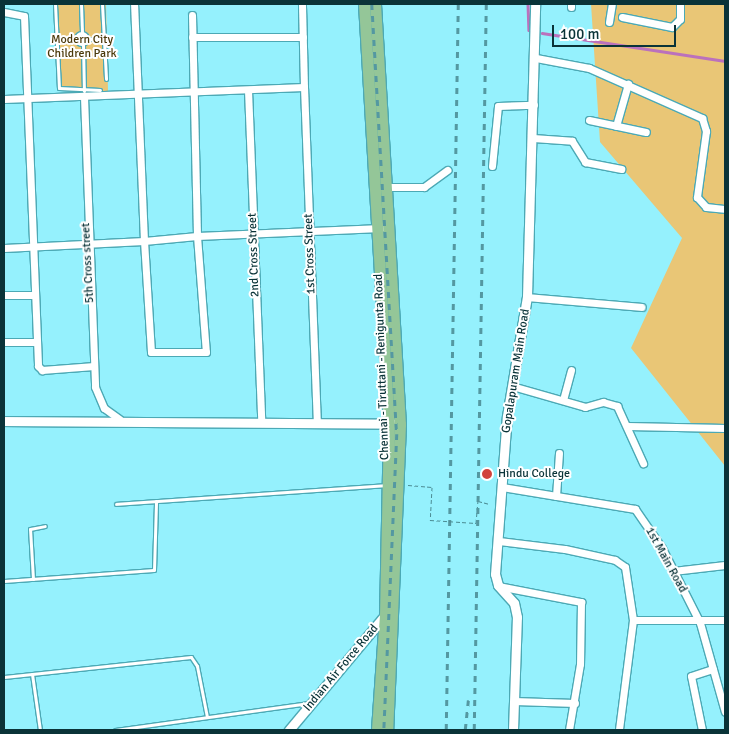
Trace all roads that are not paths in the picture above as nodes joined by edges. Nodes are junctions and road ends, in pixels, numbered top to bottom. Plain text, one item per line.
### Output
1 (55, 4) edge
2 (81, 4) edge
3 (102, 4) edge
4 (134, 4) edge
5 (302, 4) edge
6 (364, 4) edge
7 (374, 4) edge
8 (535, 4) edge
9 (612, 4) edge
10 (680, 4) edge
11 (4, 12) edge
12 (192, 15) dead end
13 (622, 17) dead end
14 (609, 22) dead end
15 (82, 34) junction
16 (192, 37) junction
17 (303, 37) junction
18 (77, 38) junction
19 (57, 39) junction
20 (88, 39) junction
21 (104, 39) junction
22 (83, 45) junction
23 (536, 58) junction
24 (106, 80) dead end
25 (628, 84) junction
26 (304, 87) junction
27 (100, 90) dead end
28 (248, 90) junction
29 (194, 92) junction
30 (84, 93) junction
31 (138, 94) junction
32 (26, 98) junction
33 (4, 99) edge
34 (534, 105) junction
35 (589, 120) dead end
36 (616, 126) junction
37 (646, 132) dead end
38 (533, 138) junction
39 (492, 166) dead end
40 (621, 169) dead end
41 (447, 170) dead end
42 (386, 187) junction
43 (724, 209) dead end
44 (383, 228) junction
45 (310, 229) junction
46 (253, 232) junction
47 (197, 236) junction
48 (144, 241) junction
49 (87, 242) junction
50 (33, 245) junction
51 (4, 248) edge
52 (35, 295) junction
53 (4, 296) edge
54 (527, 297) junction
55 (642, 307) dead end
56 (4, 342) edge
57 (37, 342) junction
58 (94, 366) junction
59 (571, 370) dead end
60 (512, 386) junction
61 (564, 400) junction
62 (119, 419) junction
63 (260, 420) junction
64 (317, 420) junction
65 (4, 421) edge
66 (394, 424) junction
67 (627, 426) junction
68 (725, 428) edge
69 (559, 453) dead end
70 (643, 463) dead end
71 (394, 485) junction
72 (502, 487) junction
73 (556, 496) junction
74 (156, 501) junction
75 (116, 504) dead end
76 (45, 526) dead end
77 (498, 541) junction
78 (725, 565) edge
79 (673, 570) junction
80 (33, 579) junction
81 (4, 581) edge
82 (498, 586) junction
83 (396, 607) junction
84 (385, 615) junction
85 (633, 620) junction
86 (725, 620) edge
87 (700, 623) junction
88 (713, 669) junction
89 (32, 674) junction
90 (4, 677) edge
91 (514, 701) junction
92 (312, 702) junction
93 (575, 703) junction
94 (725, 712) edge
95 (207, 717) junction
96 (40, 730) edge
97 (115, 730) edge
98 (289, 730) edge
99 (377, 730) edge
100 (388, 730) edge
101 (513, 730) edge
102 (569, 730) edge
103 (619, 730) edge
104 (702, 730) edge

1 - 19 lane
2 - 15 lane
3 - 21 lane
4 - 31 street
5 - 17 street, 1st Cross Street
6 - 44 highway, Chennai - Tiruttani - Renigunta Road
7 - 42 highway, Chennai - Tiruttani - Renigunta Road
8 - 23 street, Gopalapuram Main Road
9 - 14 street
10 - 13 street
11 - 32 street
12 - 16 street
15 - 18 lane
15 - 20 lane
16 - 17 street
16 - 29 street
17 - 26 street, 1st Cross Street
18 - 19 lane
18 - 22 lane
19 - 30 lane
20 - 21 lane
20 - 22 lane
21 - 24 lane
22 - 30 lane
23 - 25 street
23 - 34 street, Gopalapuram Main Road
25 - 36 street
25 - 43 street
26 - 28 street
26 - 45 street, 1st Cross Street
27 - 30 lane
28 - 29 street
28 - 46 street, 2nd Cross Street
29 - 31 street
29 - 47 street
30 - 31 street
30 - 32 street
30 - 49 street, 5th Cross street
31 - 48 street
32 - 33 street
32 - 50 street
34 - 38 street, Gopalapuram Main Road
34 - 39 street
35 - 36 street
36 - 37 street
38 - 40 street
38 - 54 street, Gopalapuram Main Road
41 - 42 street
42 - 44 highway, Chennai - Tiruttani - Renigunta Road
44 - 45 street
44 - 66 highway, Chennai - Tiruttani - Renigunta Road
45 - 46 street
45 - 64 street, 1st Cross Street
46 - 47 street
46 - 63 street, 2nd Cross Street
47 - 48 street
47 - 48 street
48 - 49 street
49 - 50 street
49 - 58 street, 5th Cross street
50 - 51 street
50 - 52 street
52 - 53 street
52 - 57 street
54 - 55 street
54 - 60 street, Gopalapuram Main Road
56 - 57 street
57 - 58 street
58 - 62 street, 5th Cross street
59 - 61 street
60 - 61 street
60 - 72 street, Gopalapuram Main Road
61 - 67 street
62 - 63 street
62 - 65 street
63 - 64 street
64 - 66 street
66 - 71 highway, Chennai - Tiruttani - Renigunta Road
67 - 68 street
67 - 70 street
69 - 73 street
71 - 74 lane
71 - 83 highway, Chennai - Tiruttani - Renigunta Road
71 - 84 highway, Chennai - Tiruttani - Renigunta Road
72 - 73 street, 1st Main Road
72 - 77 street, Gopalapuram Main Road
73 - 79 street, 1st Main Road
74 - 75 lane
74 - 80 lane
76 - 80 lane
77 - 82 street, Gopalapuram Main Road
77 - 85 street
78 - 79 street
79 - 87 street, 1st Main Road
80 - 81 lane
82 - 91 street
82 - 93 street
83 - 84 street, Indian Air Force Road
83 - 100 highway, Chennai - Tiruttani - Renigunta Road
84 - 92 street, Indian Air Force Road
84 - 99 highway, Chennai - Tiruttani - Renigunta Road
85 - 87 street
85 - 103 street
86 - 87 street
87 - 88 street, 1st Main Road
88 - 94 street, 1st Main Road
88 - 104 street
89 - 90 lane
89 - 95 lane
89 - 96 lane
91 - 93 street
91 - 101 street
92 - 95 lane
92 - 98 street, Indian Air Force Road
93 - 102 street
95 - 97 lane

